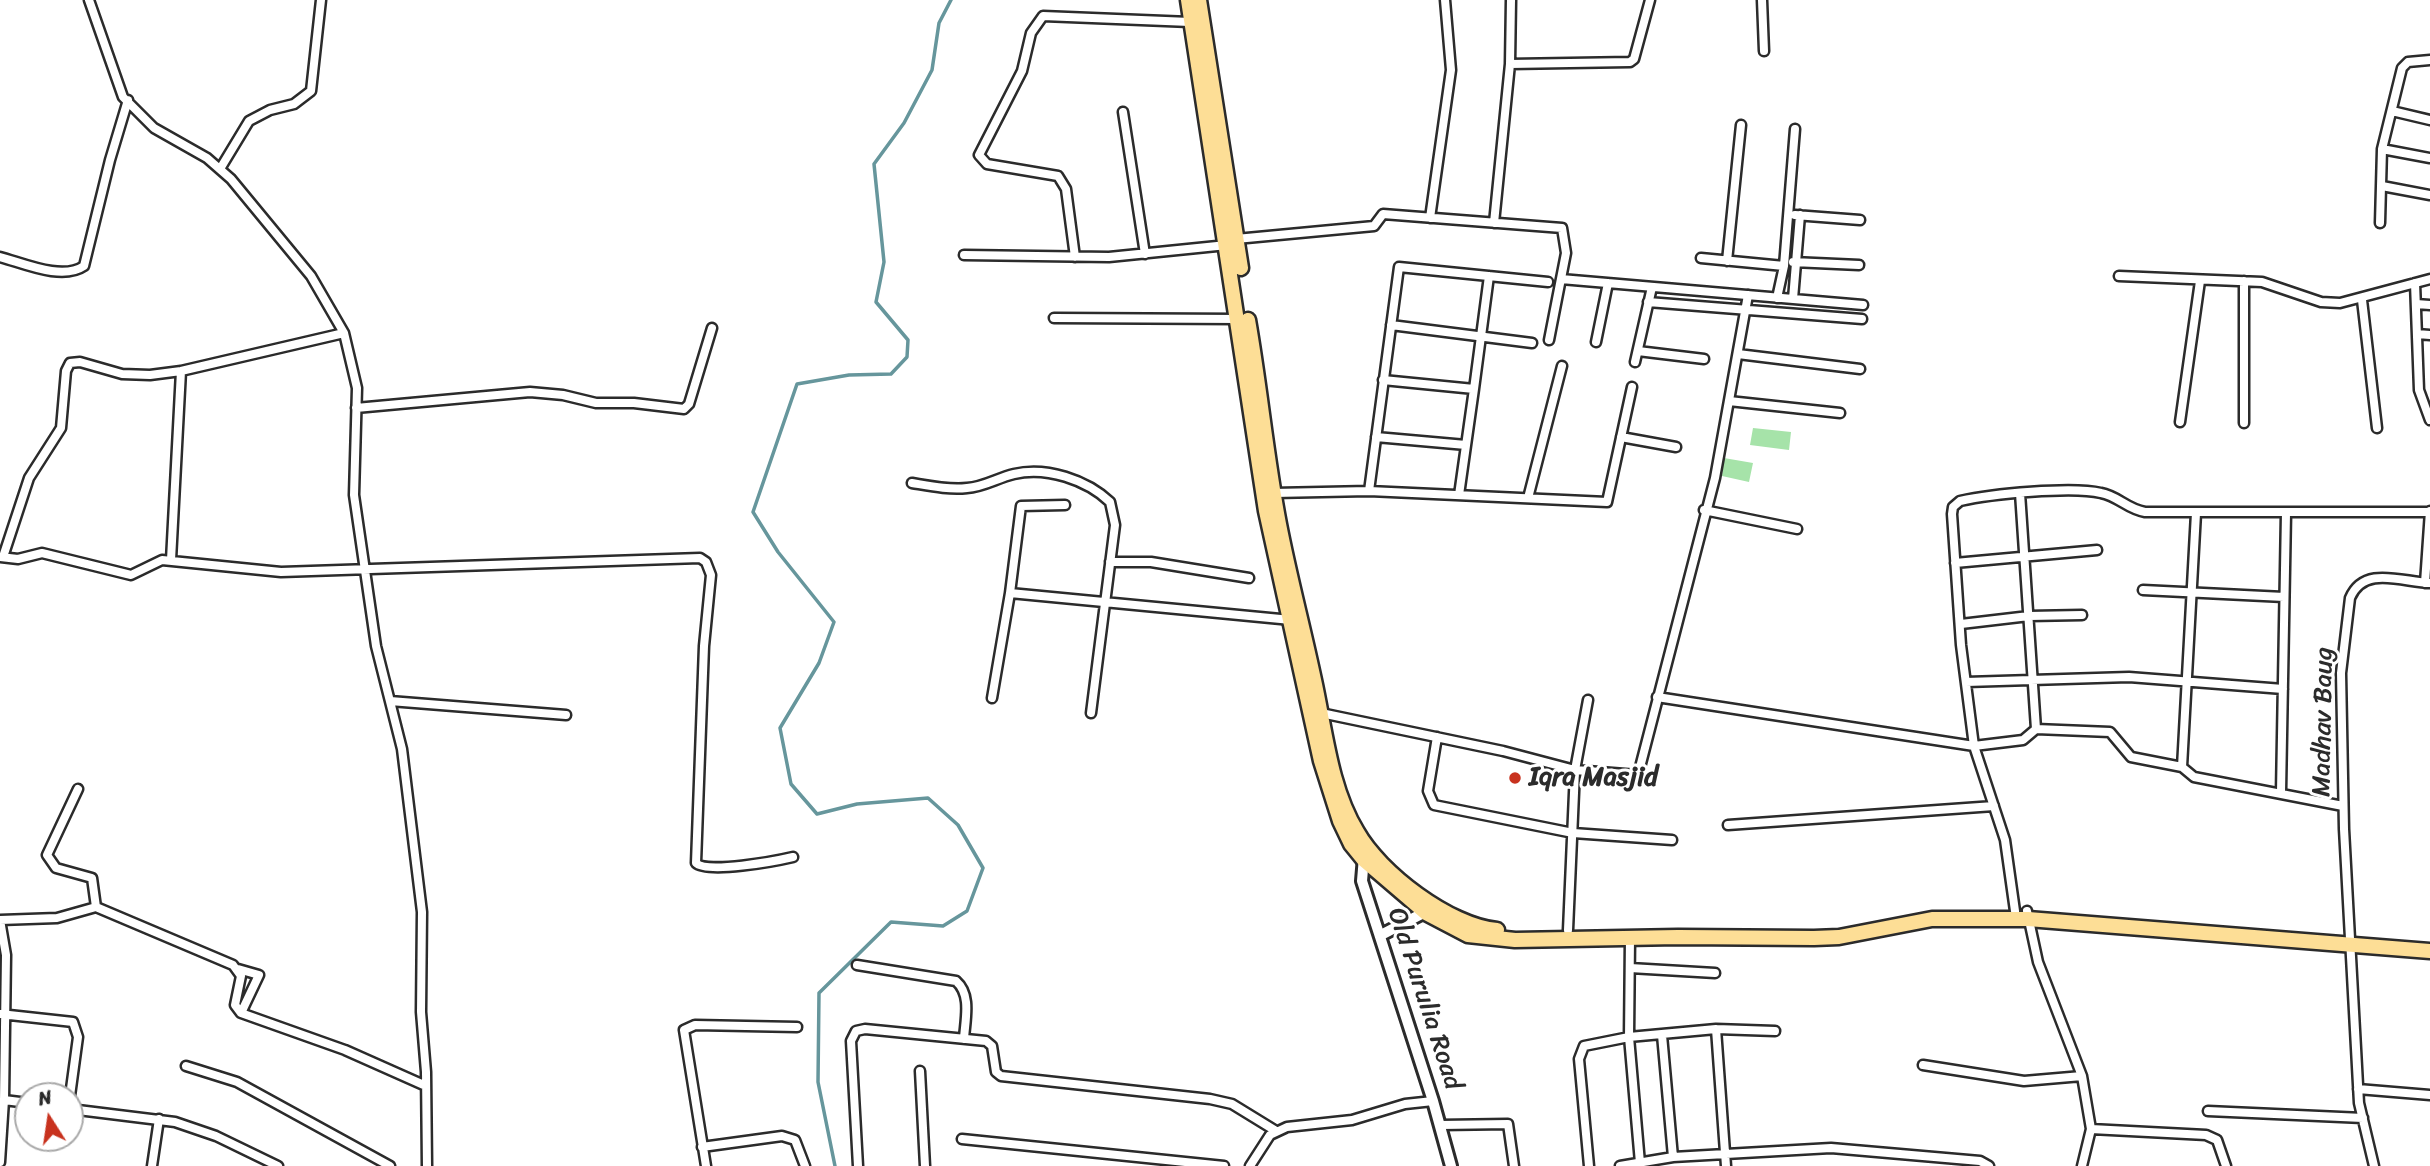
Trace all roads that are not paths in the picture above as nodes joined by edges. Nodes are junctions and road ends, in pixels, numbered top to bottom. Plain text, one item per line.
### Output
1 (89, 0) edge
2 (321, 0) edge
3 (1188, 0) edge
4 (1199, 0) edge
5 (1444, 0) edge
6 (1511, 0) edge
7 (1650, 0) edge
8 (1762, 0) edge
9 (1190, 22) junction
10 (1764, 51) dead end
11 (2430, 60) edge
12 (1510, 64) junction
13 (128, 100) junction
14 (2392, 111) junction
15 (1123, 112) dead end
16 (2430, 120) edge
17 (1741, 125) dead end
18 (1795, 128) dead end
19 (2382, 149) junction
20 (2430, 158) edge
21 (220, 169) junction
22 (2382, 186) junction
23 (2430, 195) edge
24 (1788, 214) junction
25 (1800, 215) junction
26 (1430, 218) junction
27 (1860, 220) dead end
28 (1494, 223) junction
29 (2379, 223) dead end
30 (1232, 242) junction
31 (1145, 254) junction
32 (964, 255) dead end
33 (0, 257) edge
34 (1075, 257) junction
35 (1701, 258) dead end
36 (1796, 260) junction
37 (1727, 261) junction
38 (1859, 265) dead end
39 (1784, 266) junction
40 (1489, 276) junction
41 (2119, 276) dead end
42 (1561, 279) junction
43 (2430, 279) edge
44 (2200, 281) junction
45 (2244, 281) junction
46 (1548, 282) dead end
47 (1608, 283) junction
48 (2415, 283) junction
49 (1652, 287) junction
50 (1748, 295) junction
51 (1777, 298) junction
52 (1793, 299) junction
53 (2362, 300) junction
54 (1648, 302) junction
55 (2416, 304) junction
56 (1863, 305) dead end
57 (2430, 305) edge
58 (1746, 310) junction
59 (1054, 318) dead end
60 (1239, 319) junction
61 (1862, 319) dead end
62 (1391, 325) junction
63 (712, 328) dead end
64 (344, 333) junction
65 (2417, 334) junction
66 (2430, 335) edge
67 (1481, 336) junction
68 (1549, 340) dead end
69 (1596, 342) dead end
70 (1532, 343) dead end
71 (1638, 351) junction
72 (1738, 354) junction
73 (1704, 359) dead end
74 (1635, 362) dead end
75 (1562, 366) dead end
76 (1860, 369) dead end
77 (181, 371) junction
78 (1383, 380) junction
79 (1632, 387) dead end
80 (1474, 389) junction
81 (1729, 401) junction
82 (2426, 402) edge
83 (356, 408) junction
84 (1840, 413) dead end
85 (2430, 420) edge
86 (2180, 422) dead end
87 (2244, 424) dead end
88 (2377, 428) dead end
89 (1376, 437) junction
90 (1621, 438) junction
91 (1466, 444) junction
92 (1676, 447) dead end
93 (912, 484) dead end
94 (1369, 491) junction
95 (1274, 493) junction
96 (2020, 493) junction
97 (1459, 495) junction
98 (1528, 498) junction
99 (1065, 505) dead end
100 (1704, 510) junction
101 (2430, 512) edge
102 (2196, 513) junction
103 (2286, 513) junction
104 (1797, 528) dead end
105 (2097, 550) dead end
106 (1, 557) edge
107 (2025, 557) junction
108 (171, 560) junction
109 (1110, 562) junction
110 (1955, 563) junction
111 (365, 569) junction
112 (1249, 578) dead end
113 (2428, 583) edge
114 (2143, 590) dead end
115 (2192, 592) junction
116 (1010, 593) junction
117 (2284, 597) junction
118 (1104, 602) junction
119 (2082, 615) dead end
120 (2029, 616) junction
121 (1290, 620) junction
122 (1961, 624) junction
123 (2034, 679) junction
124 (2187, 679) junction
125 (1966, 682) junction
126 (2283, 689) junction
127 (1657, 697) junction
128 (992, 698) dead end
129 (1588, 700) dead end
130 (390, 701) junction
131 (1091, 713) dead end
132 (1321, 713) junction
133 (566, 715) dead end
134 (2036, 729) junction
135 (1437, 737) junction
136 (1974, 746) junction
137 (2182, 767) junction
138 (1575, 770) junction
139 (78, 789) dead end
140 (2281, 792) junction
141 (1994, 806) junction
142 (2343, 806) junction
143 (1728, 825) dead end
144 (1573, 833) junction
145 (1672, 841) dead end
146 (1365, 844) junction
147 (793, 857) dead end
148 (1364, 860) junction
149 (96, 907) junction
150 (1430, 909) junction
151 (2023, 914) junction
152 (0, 920) edge
153 (1568, 930) junction
154 (1381, 935) junction
155 (1630, 938) junction
156 (2349, 941) junction
157 (2430, 944) edge
158 (2430, 951) edge
159 (857, 965) dead end
160 (1630, 968) junction
161 (238, 969) junction
162 (1715, 973) dead end
163 (242, 1013) junction
164 (2, 1014) edge
165 (797, 1027) dead end
166 (1716, 1030) junction
167 (1775, 1031) dead end
168 (1662, 1035) junction
169 (1629, 1037) junction
170 (964, 1039) junction
171 (1923, 1065) dead end
172 (186, 1066) dead end
173 (920, 1071) dead end
174 (2082, 1076) junction
175 (72, 1082) edge
176 (426, 1086) junction
177 (2358, 1088) junction
178 (2430, 1095) edge
179 (4, 1100) junction
180 (14, 1101) edge
181 (1433, 1101) junction
182 (84, 1111) edge
183 (2208, 1111) dead end
184 (2363, 1118) junction
185 (159, 1119) junction
186 (1441, 1125) junction
187 (2091, 1129) junction
188 (1276, 1131) junction
189 (962, 1139) dead end
190 (702, 1147) junction
191 (1723, 1153) junction
192 (1673, 1157) junction
193 (0, 1162) edge
194 (1640, 1163) junction
195 (2079, 1164) edge
196 (152, 1166) edge
197 (278, 1166) edge
198 (390, 1166) edge
199 (427, 1166) edge
200 (706, 1166) edge
201 (805, 1166) edge
202 (858, 1166) edge
203 (925, 1166) edge
204 (1224, 1166) edge
205 (1250, 1166) edge
206 (1451, 1166) edge
207 (1514, 1166) edge
208 (1589, 1166) edge
209 (1620, 1166) edge
210 (1726, 1166) edge
211 (1989, 1166) edge
212 (2226, 1166) edge
213 (2374, 1166) edge

1 - 13 street
2 - 21 street
3 - 9 highway
4 - 30 highway
5 - 26 street
6 - 12 street
7 - 12 street
8 - 10 street
9 - 30 highway
9 - 34 street
11 - 14 street
12 - 28 street
13 - 21 street
13 - 33 street
14 - 16 street
14 - 19 street
15 - 31 street
17 - 37 street
18 - 24 street
19 - 20 street
19 - 22 street
21 - 64 street
22 - 23 street
22 - 29 street
24 - 25 street
24 - 39 street
25 - 27 street
25 - 36 street
26 - 28 street
26 - 30 street
28 - 42 street
30 - 31 street
30 - 60 highway
30 - 95 highway
31 - 34 street
32 - 34 street
35 - 37 street
36 - 38 street
36 - 39 street
36 - 52 street
37 - 39 street
39 - 51 street
40 - 46 street
40 - 62 street
40 - 67 street
41 - 44 street
42 - 47 street
42 - 68 street
43 - 48 street
44 - 45 street
44 - 86 street
45 - 53 street
45 - 87 street
47 - 49 street
47 - 69 street
48 - 53 street
48 - 55 street
49 - 50 street
49 - 54 street
50 - 51 street
50 - 58 street
51 - 52 street
52 - 56 street
53 - 88 street
54 - 58 street
54 - 71 street
55 - 57 street
55 - 65 street
58 - 61 street
58 - 72 street
59 - 60 street
60 - 121 highway
62 - 67 street
62 - 78 street
63 - 83 street
64 - 77 street
64 - 83 street
65 - 66 street
65 - 82 street
67 - 70 street
67 - 80 street
71 - 73 street
71 - 74 street
72 - 76 street
72 - 81 street
75 - 98 street
77 - 106 street
77 - 108 street
78 - 80 street
78 - 89 street
79 - 90 street
80 - 91 street
81 - 84 street
81 - 100 street
82 - 85 street
83 - 111 street
89 - 91 street
89 - 94 street
90 - 92 street
90 - 98 street
91 - 97 street
93 - 109 street
94 - 95 street
94 - 97 street
95 - 132 highway
96 - 102 street
96 - 107 street
96 - 110 street
97 - 98 street
99 - 116 street
100 - 104 street
100 - 127 street
101 - 103 street
101 - 113 street
102 - 103 street
102 - 115 street
103 - 117 street
105 - 107 street
106 - 108 street
107 - 110 street
107 - 120 street
108 - 111 street
109 - 112 street
109 - 118 street
110 - 122 street
111 - 130 street
111 - 147 street
113 - 142 street, Madhav Baug
114 - 115 street
115 - 117 street
115 - 124 street
116 - 118 street
116 - 128 street
117 - 126 street
118 - 121 street
118 - 131 street
119 - 120 street
120 - 122 street
120 - 123 street
121 - 148 highway
122 - 125 street
123 - 124 street
123 - 125 street
123 - 134 street
124 - 126 street
124 - 137 street
125 - 136 street
126 - 140 street
127 - 136 street
127 - 138 street
129 - 138 street
130 - 133 street
130 - 176 street
132 - 135 street
132 - 146 highway
134 - 136 street
134 - 137 street
135 - 138 street
135 - 144 street
136 - 141 street
137 - 140 street
138 - 144 street
139 - 149 street
140 - 142 street
141 - 143 street
141 - 151 street
142 - 156 street, Madhav Baug
144 - 145 street
144 - 153 street
146 - 148 main road, Old Purulia Road
146 - 150 highway
148 - 150 highway
148 - 154 main road, Old Purulia Road
149 - 152 street
149 - 161 street
150 - 153 highway
150 - 154 main road
150 - 155 highway
151 - 153 highway
151 - 155 highway
151 - 156 highway
151 - 174 street
152 - 164 street
154 - 181 main road, Old Purulia Road
155 - 160 street
156 - 157 highway
156 - 158 highway
156 - 177 street, Madhav Baug
159 - 170 street
160 - 162 street
160 - 169 street
161 - 163 street
161 - 163 street
163 - 176 street
164 - 175 street
164 - 179 street
165 - 190 street
166 - 167 street
166 - 168 street
166 - 191 street
168 - 169 street
168 - 192 street
169 - 194 street
169 - 208 street
170 - 188 street
170 - 202 street
171 - 174 street
172 - 198 street
173 - 203 street
174 - 187 street
176 - 199 street
177 - 178 street
177 - 184 street, Madhav Baug
179 - 180 street
179 - 193 street
181 - 186 main road, Old Purulia Road
181 - 188 street
182 - 185 street
183 - 184 street
184 - 213 street, Madhav Baug
185 - 196 street
185 - 197 street
186 - 206 main road, Old Purulia Road
186 - 207 street
187 - 195 street
187 - 212 street
188 - 205 street
189 - 204 street
190 - 200 street
190 - 201 street
191 - 192 street
191 - 210 street
191 - 211 street
192 - 194 street
194 - 209 street

